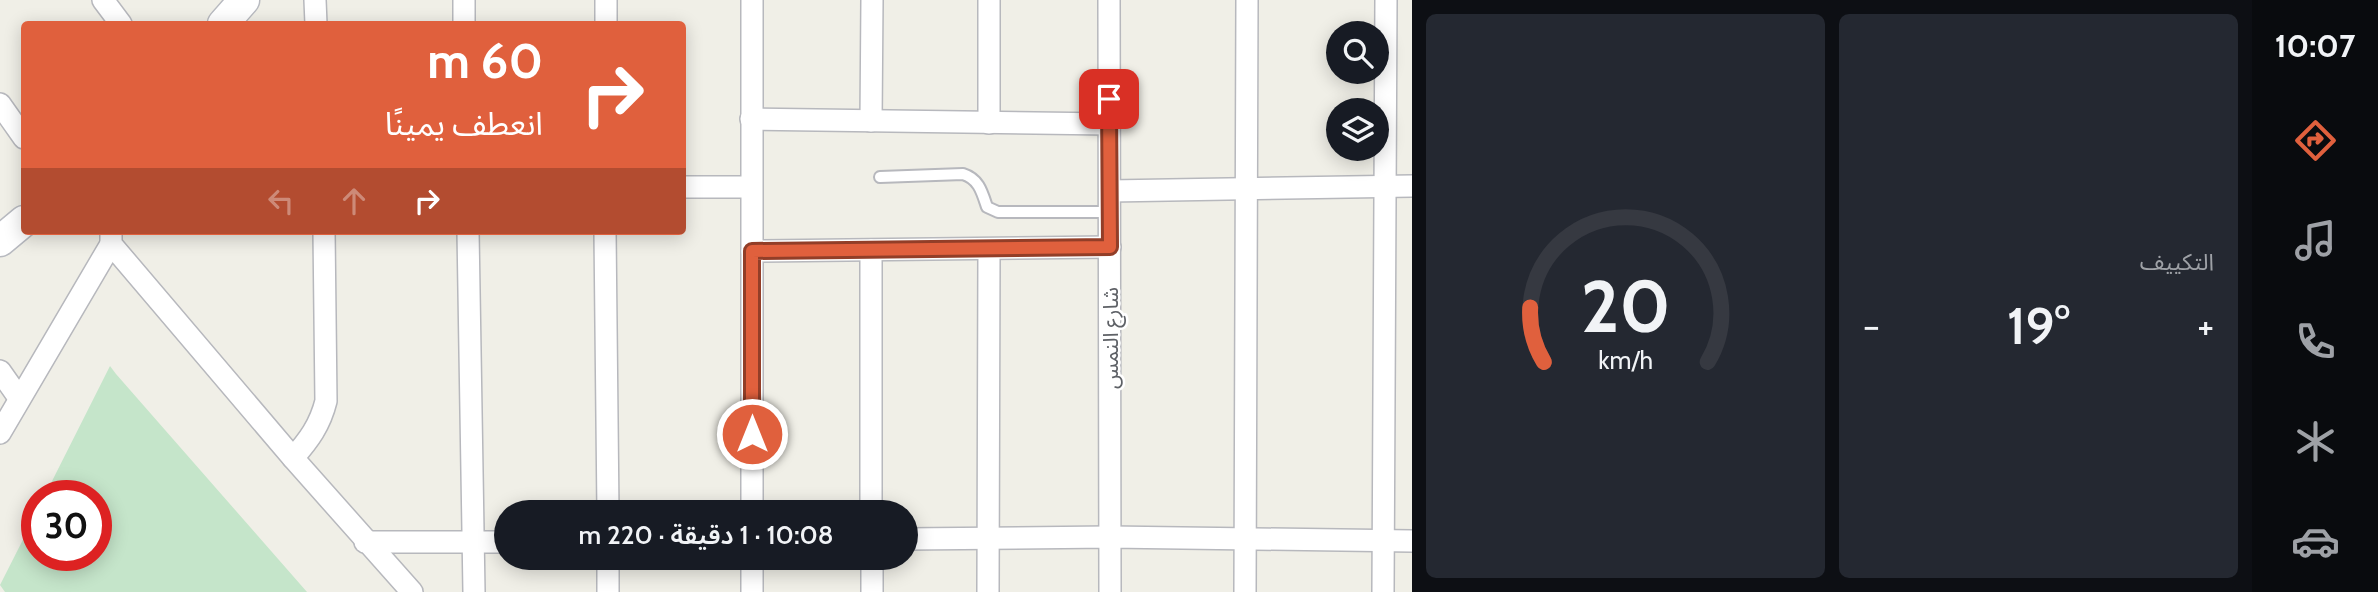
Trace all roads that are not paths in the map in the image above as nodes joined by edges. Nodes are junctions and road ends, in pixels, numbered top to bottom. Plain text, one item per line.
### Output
1 (103, 0) edge
2 (244, 0) edge
3 (315, 0) edge
4 (464, 0) edge
5 (606, 0) edge
6 (752, 0) edge
7 (872, 0) edge
8 (989, 0) edge
9 (1108, 0) edge
10 (1247, 0) edge
11 (1386, 0) edge
12 (119, 21) edge
13 (226, 21) edge
14 (316, 21) edge
15 (464, 21) edge
16 (606, 21) edge
17 (0, 104) edge
18 (751, 119) junction
19 (871, 121) junction
20 (989, 123) junction
21 (1109, 124) junction
22 (21, 134) edge
23 (880, 177) dead end
24 (1386, 186) junction
25 (1412, 186) edge
26 (686, 187) edge
27 (751, 187) junction
28 (1246, 188) junction
29 (1110, 201) junction
30 (21, 224) edge
31 (109, 235) edge
32 (324, 235) edge
33 (468, 235) edge
34 (606, 235) edge
35 (0, 241) edge
36 (1110, 247) junction
37 (989, 249) junction
38 (871, 250) junction
39 (752, 251) junction
40 (0, 371) edge
41 (19, 398) junction
42 (0, 433) edge
43 (293, 458) junction
44 (608, 500) edge
45 (752, 500) edge
46 (871, 500) edge
47 (1110, 537) junction
48 (918, 538) edge
49 (988, 538) junction
50 (1246, 538) junction
51 (1385, 540) junction
52 (1412, 541) edge
53 (365, 542) junction
54 (474, 542) junction
55 (494, 542) edge
56 (608, 570) edge
57 (752, 570) edge
58 (872, 570) edge
59 (412, 592) edge
60 (474, 592) edge
61 (608, 592) edge
62 (752, 592) edge
63 (872, 592) edge
64 (988, 592) edge
65 (1110, 592) edge
66 (1245, 592) edge
67 (1383, 592) edge

1 - 12 street
2 - 13 street
3 - 14 street
4 - 15 street
5 - 16 street
6 - 18 street
7 - 19 street
8 - 20 street
9 - 21 street, شارع النمس
10 - 28 street
11 - 24 street
17 - 22 street
18 - 19 street
18 - 27 street
19 - 20 street
20 - 21 street
21 - 29 street, شارع النمس
23 - 29 lane
24 - 25 street
24 - 28 street
24 - 51 street
26 - 27 street
27 - 39 street
28 - 29 street
28 - 50 street
29 - 36 street, شارع النمس
30 - 35 street
31 - 41 street
31 - 43 street
32 - 43 street
33 - 54 street
34 - 44 street
36 - 37 street
36 - 47 street, شارع النمس
37 - 38 street
37 - 49 street
38 - 39 street
38 - 46 street
39 - 45 street
40 - 41 street
41 - 42 street
43 - 53 street
47 - 49 street
47 - 50 street
47 - 65 street, شارع النمس
48 - 49 street
49 - 64 street
50 - 51 street
50 - 66 street
51 - 52 street
51 - 67 street
53 - 54 street
53 - 59 street
54 - 55 street
54 - 60 street
56 - 61 street
57 - 62 street
58 - 63 street

